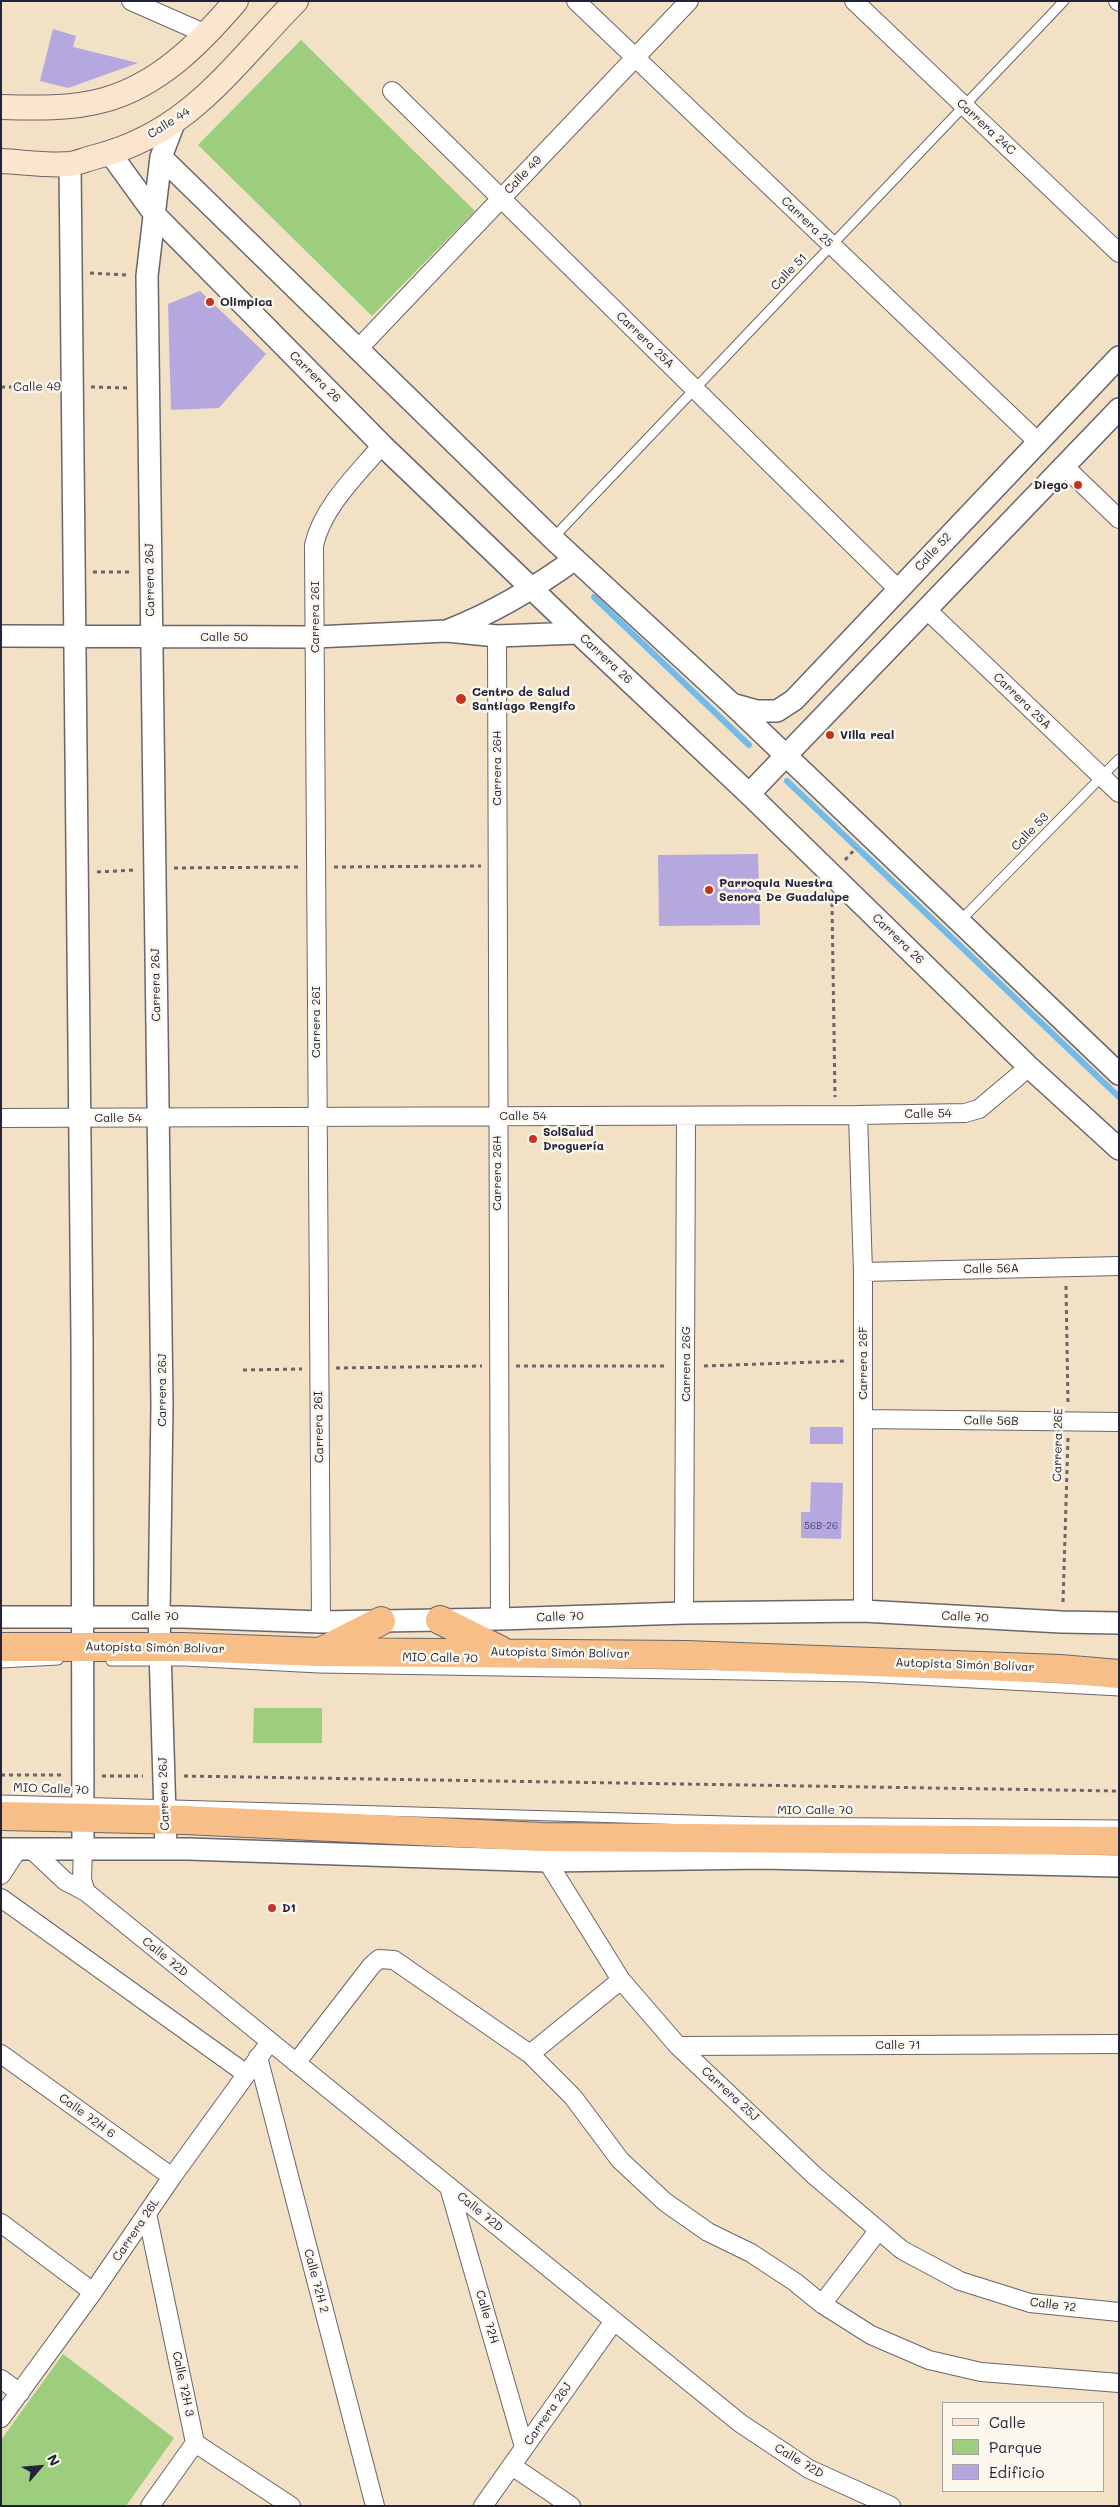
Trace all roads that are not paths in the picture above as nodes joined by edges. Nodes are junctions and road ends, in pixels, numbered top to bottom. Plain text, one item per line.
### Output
1 (131, 1) edge
2 (236, 1) edge
3 (296, 1) edge
4 (576, 1) edge
5 (689, 1) edge
6 (854, 1) edge
7 (1064, 1) edge
8 (206, 34) junction
9 (635, 58) junction
10 (392, 91) dead end
11 (964, 106) junction
12 (1, 107) edge
13 (174, 123) junction
14 (110, 153) junction
15 (161, 156) junction
16 (1, 161) edge
17 (70, 164) junction
18 (501, 198) junction
19 (154, 215) junction
20 (832, 245) junction
21 (1119, 253) edge
22 (358, 349) junction
23 (1119, 357) edge
24 (695, 389) junction
25 (1119, 409) edge
26 (1038, 442) junction
27 (382, 445) junction
28 (1064, 466) junction
29 (1119, 519) edge
30 (552, 538) junction
31 (575, 559) junction
32 (898, 589) junction
33 (532, 590) junction
34 (926, 610) junction
35 (447, 631) junction
36 (578, 633) junction
37 (1, 636) edge
38 (74, 636) junction
39 (151, 636) junction
40 (497, 636) junction
41 (315, 637) junction
42 (732, 704) junction
43 (786, 756) junction
44 (1119, 759) edge
45 (1102, 776) junction
46 (1119, 793) edge
47 (749, 794) junction
48 (959, 922) junction
49 (1028, 1067) junction
50 (1119, 1074) edge
51 (858, 1115) junction
52 (497, 1116) junction
53 (686, 1116) junction
54 (316, 1117) junction
55 (1, 1118) edge
56 (78, 1118) junction
57 (158, 1118) junction
58 (1119, 1149) edge
59 (1119, 1266) edge
60 (863, 1272) junction
61 (864, 1419) junction
62 (1119, 1422) edge
63 (863, 1611) junction
64 (684, 1613) junction
65 (83, 1616) junction
66 (159, 1616) junction
67 (1, 1617) edge
68 (500, 1619) junction
69 (440, 1620) junction
70 (381, 1621) junction
71 (321, 1622) junction
72 (1119, 1623) edge
73 (1, 1647) edge
74 (319, 1652) junction
75 (505, 1653) junction
76 (160, 1654) junction
77 (83, 1658) junction
78 (1, 1663) edge
79 (1119, 1674) edge
80 (1119, 1691) edge
81 (1, 1800) edge
82 (83, 1810) junction
83 (165, 1813) junction
84 (1, 1816) edge
85 (1119, 1825) edge
86 (1119, 1841) edge
87 (83, 1848) junction
88 (762, 1848) junction
89 (17, 1849) edge
90 (166, 1849) junction
91 (547, 1861) junction
92 (1119, 1866) edge
93 (1, 1874) edge
94 (86, 1892) junction
95 (1, 1898) edge
96 (621, 1980) junction
97 (270, 2042) junction
98 (1119, 2044) edge
99 (678, 2046) junction
100 (1, 2054) edge
101 (530, 2054) junction
102 (258, 2056) junction
103 (296, 2063) junction
104 (245, 2074) junction
105 (172, 2177) junction
106 (449, 2187) junction
107 (147, 2213) junction
108 (1, 2223) edge
109 (878, 2231) junction
110 (960, 2281) joint
111 (93, 2292) junction
112 (822, 2304) junction
113 (1119, 2312) edge
114 (614, 2321) junction
115 (1, 2379) edge
116 (1119, 2383) edge
117 (20, 2393) junction
118 (1, 2418) edge
119 (195, 2443) junction
120 (524, 2447) junction
121 (512, 2466) junction
122 (878, 2504) edge
123 (150, 2506) edge
124 (291, 2506) edge
125 (375, 2506) edge
126 (482, 2506) edge
127 (571, 2506) edge

1 - 8 street
2 - 8 main road
3 - 13 main road, Calle 44
4 - 9 street, Carrera 25
5 - 9 street, Calle 49
6 - 11 street, Carrera 24C
7 - 11 lane, Calle 51
8 - 12 main road
9 - 18 street, Calle 49
9 - 20 street, Carrera 25
10 - 18 street, Carrera 25A
11 - 20 lane, Calle 51
11 - 21 street, Carrera 24C
13 - 14 main road, Calle 44
13 - 15 street, Carrera 26J
14 - 17 main road, Calle 44
14 - 19 street, Carrera 26
15 - 19 street, Carrera 26J
15 - 22 street
16 - 17 main road, Calle 44
17 - 38 street
18 - 22 street, Calle 49
18 - 24 street, Carrera 25A
19 - 27 street, Carrera 26
19 - 39 street, Carrera 26J
20 - 24 lane, Calle 51
20 - 26 street, Carrera 25
22 - 30 street
23 - 26 street, Calle 52
24 - 30 lane, Calle 51
24 - 32 street, Carrera 25A
25 - 28 street
26 - 32 street, Calle 52
27 - 33 street, Carrera 26
27 - 41 street, Carrera 26I
28 - 29 street
28 - 34 street
30 - 31 street
31 - 33 street, Calle 50
31 - 42 street
32 - 42 street, Calle 52
33 - 35 street, Calle 50
33 - 36 street, Carrera 26
34 - 43 street
34 - 45 street, Carrera 25A
35 - 40 street, Calle 50
35 - 41 street, Calle 50
36 - 40 street, Calle 50
36 - 47 street, Carrera 26
37 - 38 street, Calle 50
38 - 39 street, Calle 50
38 - 56 street
39 - 41 street, Calle 50
39 - 57 street, Carrera 26J
40 - 52 street, Carrera 26H
41 - 54 street, Carrera 26I
42 - 43 street
43 - 47 street
43 - 48 street
44 - 45 lane, Calle 53
45 - 46 street, Carrera 25A
45 - 48 lane, Calle 53
47 - 49 street, Carrera 26
48 - 50 street
49 - 51 street, Calle 54
49 - 58 street, Carrera 26
51 - 53 street, Calle 54
51 - 60 street, Carrera 26F
52 - 53 street, Calle 54
52 - 54 street, Calle 54
52 - 68 street, Carrera 26H
53 - 64 street, Carrera 26G
54 - 57 street, Calle 54
54 - 71 street, Carrera 26I
55 - 56 street, Calle 54
56 - 57 street, Calle 54
56 - 65 street
57 - 66 street, Carrera 26J
59 - 60 street, Calle 56A
60 - 61 street, Carrera 26F
61 - 62 street, Calle 56B
61 - 63 street, Carrera 26F
63 - 64 street, Calle 70
63 - 72 street, Calle 70
64 - 68 street, Calle 70
65 - 66 street, Calle 70
65 - 67 street, Calle 70
65 - 77 street
66 - 71 street, Calle 70
66 - 76 street, Carrera 26J
68 - 69 street, Calle 70
69 - 70 street, Calle 70
69 - 75 highway
70 - 71 street, Calle 70
70 - 74 highway
73 - 77 highway, Autopista Simón Bolívar
74 - 75 highway, Autopista Simón Bolívar
74 - 76 highway, Autopista Simón Bolívar
75 - 79 highway, Autopista Simón Bolívar
76 - 77 highway, Autopista Simón Bolívar
76 - 80 lane, MIO Calle 70
76 - 83 street, Carrera 26J
77 - 78 lane
77 - 82 street
81 - 82 lane, MIO Calle 70
82 - 83 highway
82 - 84 highway
82 - 87 street
83 - 85 lane, MIO Calle 70
83 - 88 highway
83 - 90 street, Carrera 26J
86 - 88 highway
87 - 89 street
87 - 90 street
87 - 94 street
88 - 91 street
88 - 92 street
89 - 93 street
89 - 94 street, Calle 72D
90 - 91 street
91 - 96 street, Carrera 25J
94 - 97 street, Calle 72D
95 - 104 street
96 - 99 street, Carrera 25J
96 - 101 street
97 - 102 street, Carrera 26L
97 - 103 street, Calle 72D
98 - 99 street, Calle 71
99 - 109 street, Carrera 25J
100 - 105 street, Calle 72H 6
101 - 103 street
101 - 112 street
102 - 104 street, Carrera 26L
102 - 125 street, Calle 72H 2
103 - 106 street, Calle 72D
104 - 105 street, Carrera 26L
105 - 107 street, Carrera 26L
106 - 114 street, Calle 72D
106 - 120 street, Calle 72H
107 - 111 street, Carrera 26L
107 - 119 street, Calle 72H 3
108 - 111 street
109 - 110 street, Carrera 25J
109 - 112 street
110 - 113 street, Calle 72
111 - 117 street, Carrera 26L
112 - 116 street
114 - 120 street, Carrera 26J
114 - 122 street, Calle 72D
115 - 117 street
117 - 118 street, Carrera 26L
119 - 123 street
119 - 124 street
120 - 121 street, Carrera 26J
121 - 126 street, Carrera 26J
121 - 127 street

